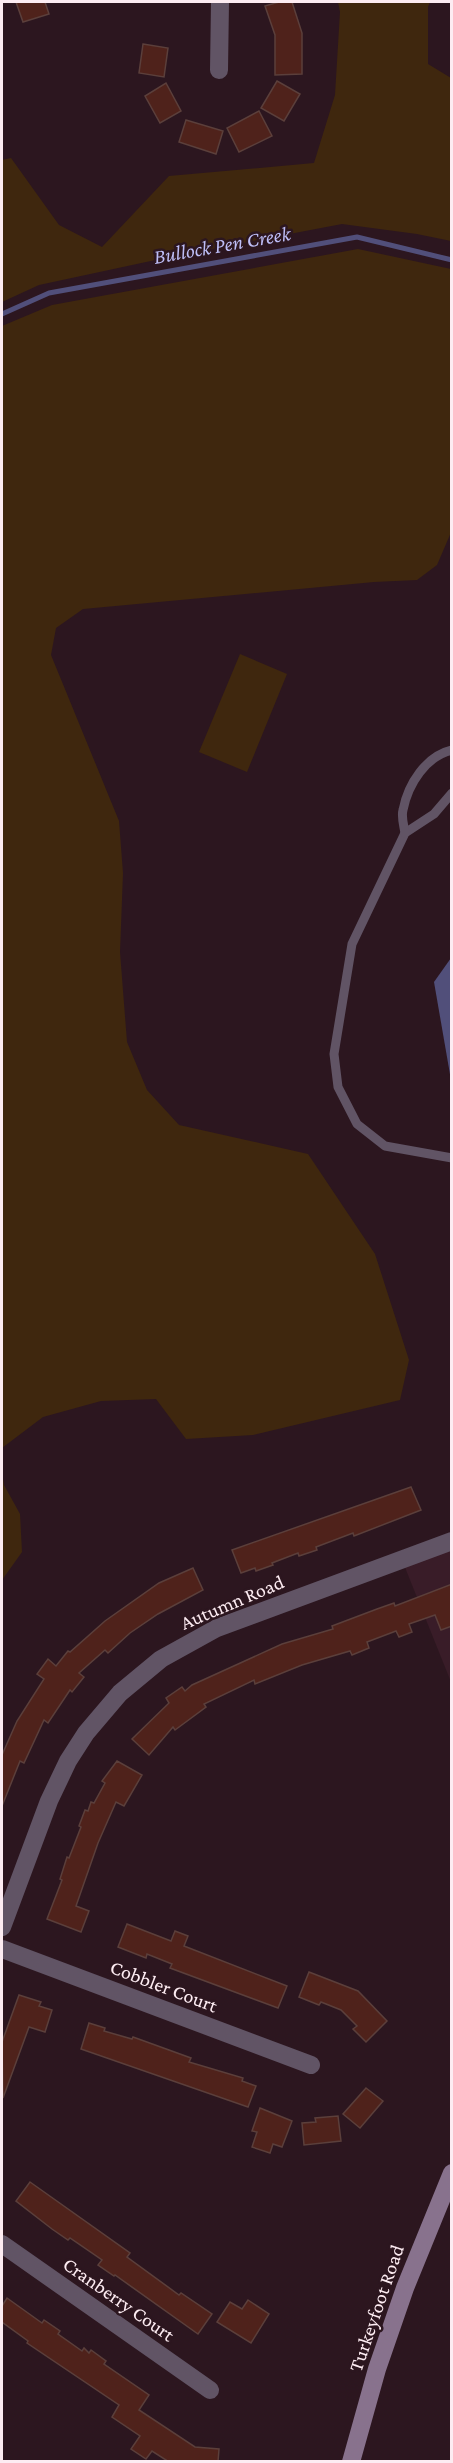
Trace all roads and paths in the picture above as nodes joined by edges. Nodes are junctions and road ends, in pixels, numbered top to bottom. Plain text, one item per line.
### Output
1 (220, 2) edge
2 (219, 70) dead end
3 (452, 750) edge
4 (452, 793) edge
5 (405, 833) junction
6 (452, 1158) edge
7 (452, 1541) edge
8 (2, 1928) edge
9 (2, 1949) edge
10 (311, 2065) dead end
11 (450, 2181) edge
12 (2, 2244) edge
13 (210, 2390) dead end
14 (351, 2462) edge

1 - 2 street
3 - 5 lane
4 - 5 lane
5 - 6 lane
7 - 8 street, Autumn Road
9 - 10 street, Cobbler Court
11 - 14 main road, Turkeyfoot Road
12 - 13 street, Cranberry Court

